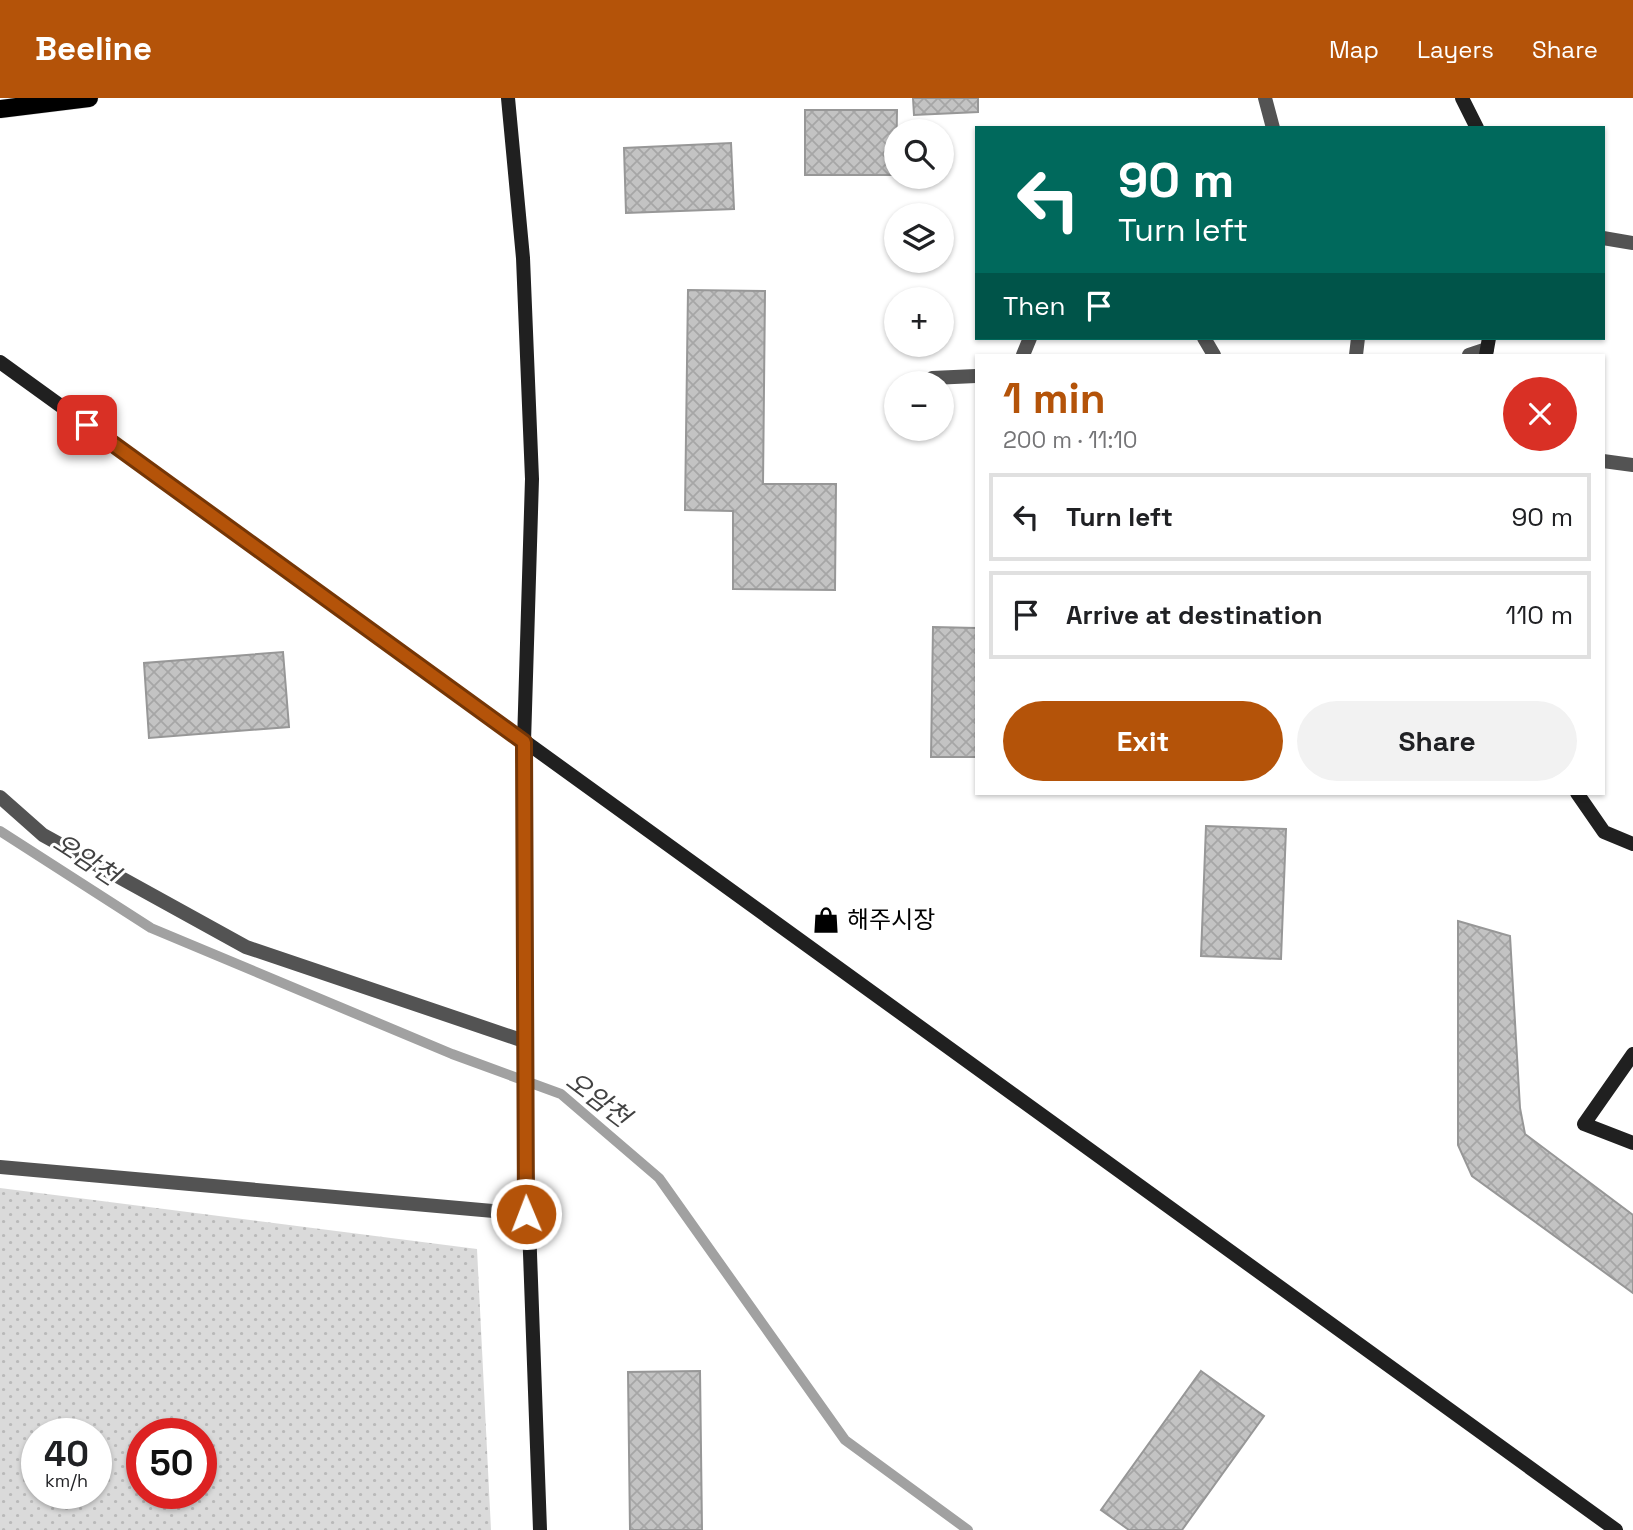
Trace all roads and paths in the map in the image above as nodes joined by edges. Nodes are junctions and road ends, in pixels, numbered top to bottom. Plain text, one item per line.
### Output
1 (89, 98) edge
2 (508, 98) edge
3 (1265, 98) edge
4 (1462, 98) edge
5 (0, 109) edge
6 (1272, 126) edge
7 (1476, 126) edge
8 (1605, 238) edge
9 (1633, 243) edge
10 (1488, 347) edge
11 (1471, 354) edge
12 (0, 362) edge
13 (975, 376) edge
14 (954, 377) edge
15 (1605, 461) edge
16 (1633, 465) edge
17 (524, 742) junction
18 (1578, 795) edge
19 (0, 797) edge
20 (1633, 844) edge
21 (524, 1041) junction
22 (1633, 1054) edge
23 (1633, 1143) edge
24 (0, 1167) edge
25 (526, 1214) junction
26 (540, 1530) edge
27 (1616, 1530) edge

1 - 5 main road
2 - 17 street
3 - 6 street
4 - 7 street
8 - 9 street
10 - 11 street
12 - 17 street
13 - 14 street
15 - 16 street
17 - 21 street
17 - 27 street
18 - 20 street
19 - 21 street
21 - 25 street
22 - 23 street
24 - 25 street
25 - 26 street

